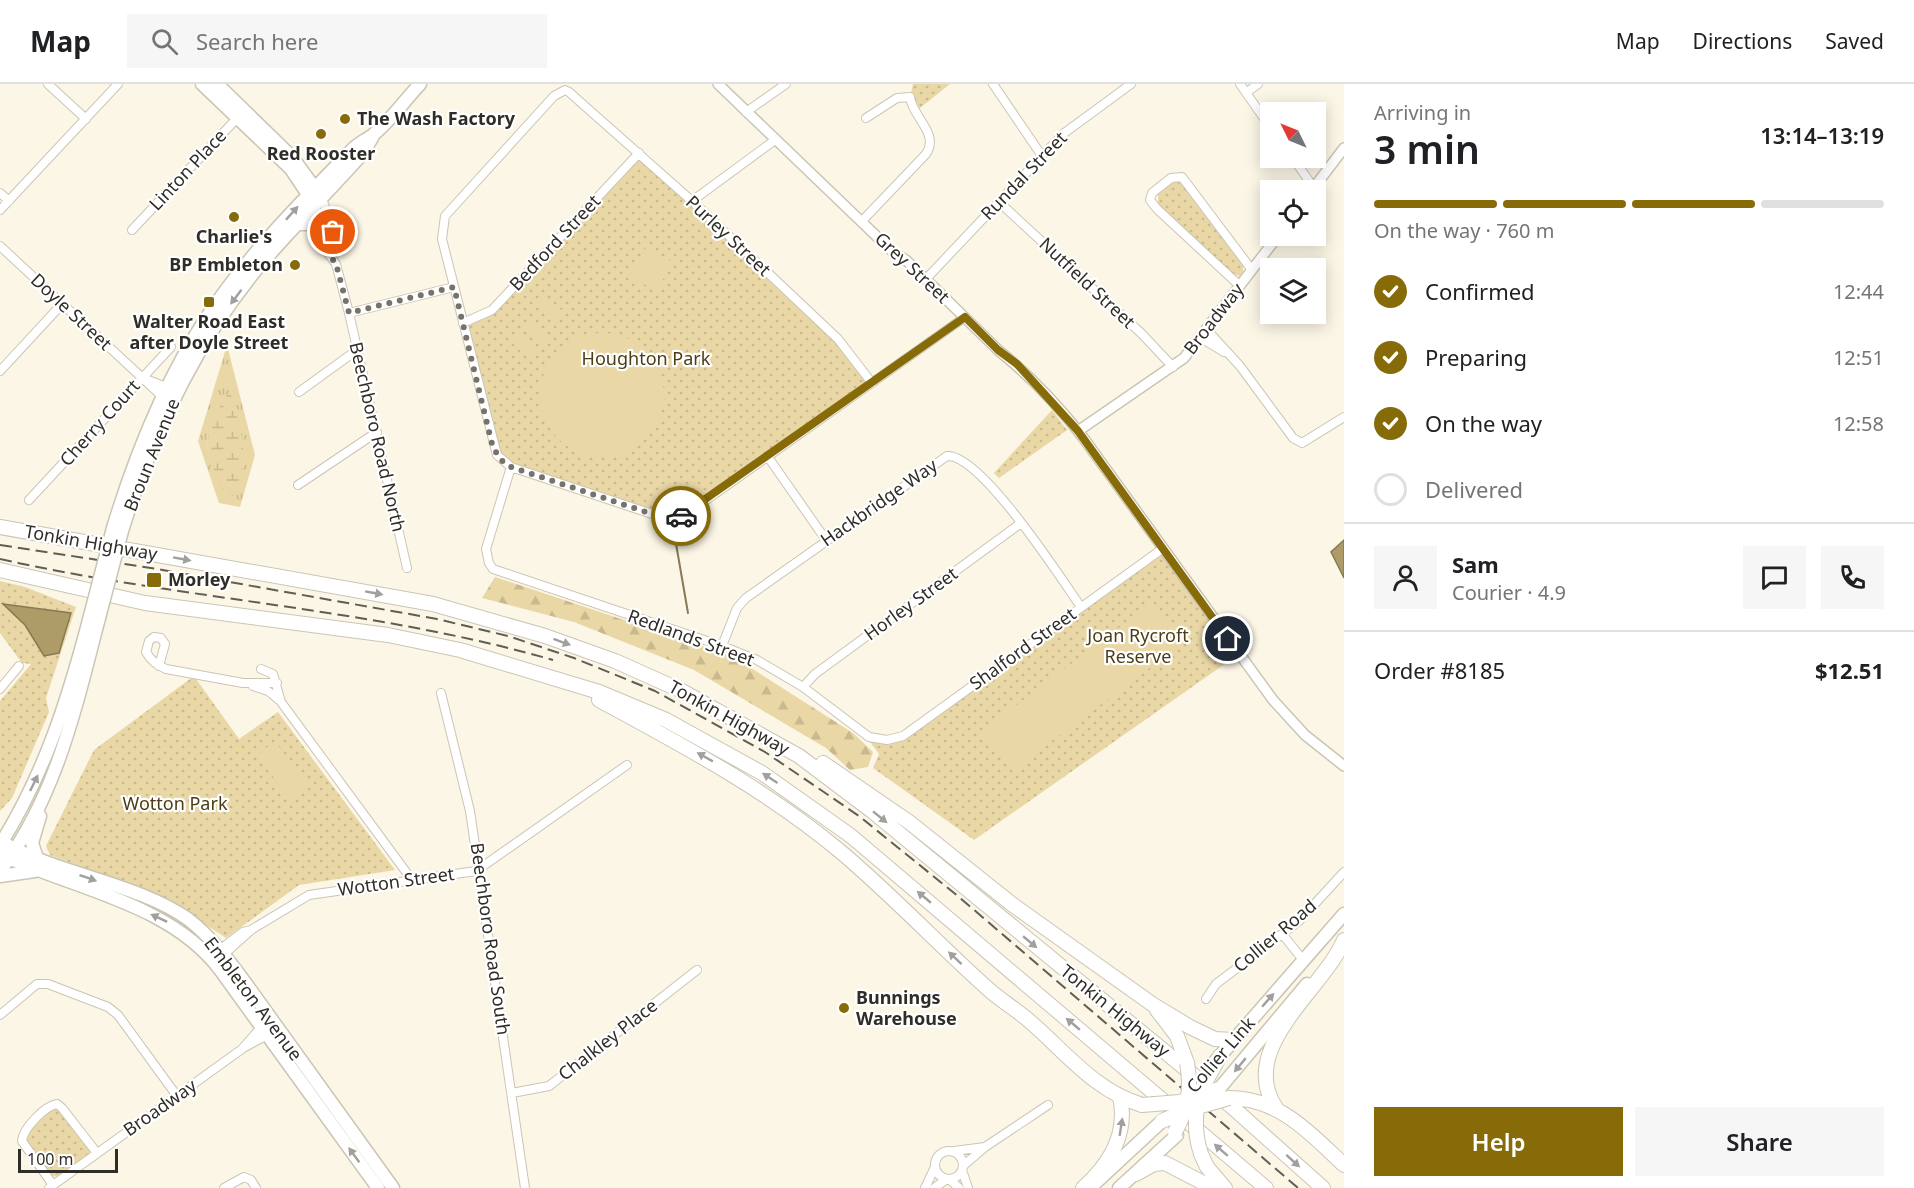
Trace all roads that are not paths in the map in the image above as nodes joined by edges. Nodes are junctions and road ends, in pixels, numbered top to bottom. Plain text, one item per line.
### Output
1 (48, 84) edge
2 (118, 84) edge
3 (202, 84) edge
4 (420, 84) edge
5 (718, 84) edge
6 (786, 84) edge
7 (993, 84) edge
8 (1131, 84) edge
9 (1240, 84) edge
10 (1258, 84) edge
11 (564, 87) edge
12 (221, 89) edge
13 (1246, 93) junction
14 (746, 112) junction
15 (1260, 113) edge
16 (241, 114) junction
17 (866, 118) dead end
18 (86, 119) junction
19 (374, 134) junction
20 (775, 140) junction
21 (1344, 148) edge
22 (639, 153) junction
23 (1042, 156) junction
24 (295, 160) junction
25 (330, 174) junction
26 (1320, 180) edge
27 (0, 193) edge
28 (315, 197) junction
29 (9, 201) junction
30 (692, 201) junction
31 (999, 202) junction
32 (0, 210) edge
33 (862, 221) junction
34 (297, 224) junction
35 (132, 230) dead end
36 (328, 238) junction
37 (0, 246) edge
38 (1270, 246) edge
39 (1252, 270) junction
40 (926, 279) junction
41 (1240, 286) junction
42 (454, 287) junction
43 (62, 304) junction
44 (349, 313) junction
45 (965, 317) junction
46 (463, 323) junction
47 (1207, 330) junction
48 (1201, 338) junction
49 (171, 347) dead end
50 (357, 350) junction
51 (1228, 354) junction
52 (1173, 367) junction
53 (0, 371) edge
54 (141, 378) junction
55 (872, 383) junction
56 (299, 392) dead end
57 (169, 394) junction
58 (1344, 417) edge
59 (376, 432) junction
60 (1080, 434) junction
61 (768, 457) junction
62 (511, 467) junction
63 (298, 485) dead end
64 (29, 500) dead end
65 (1021, 523) junction
66 (0, 527) edge
67 (826, 540) junction
68 (1162, 549) junction
69 (407, 568) dead end
70 (0, 571) edge
71 (1081, 607) junction
72 (94, 617) junction
73 (722, 645) junction
74 (19, 666) dead end
75 (159, 666) dead end
76 (261, 669) dead end
77 (564, 681) junction
78 (243, 683) junction
79 (277, 683) junction
80 (803, 687) junction
81 (0, 689) edge
82 (441, 693) dead end
83 (281, 702) junction
84 (764, 735) junction
85 (881, 740) joint
86 (627, 765) dead end
87 (1344, 765) edge
88 (47, 792) junction
89 (14, 822) junction
90 (0, 823) edge
91 (4, 848) edge
92 (37, 865) junction
93 (480, 869) junction
94 (0, 871) edge
95 (1344, 872) edge
96 (0, 876) edge
97 (412, 880) junction
98 (138, 902) junction
99 (1344, 914) edge
100 (1283, 935) junction
101 (1344, 939) edge
102 (215, 954) junction
103 (1303, 960) junction
104 (697, 970) dead end
105 (1206, 999) dead end
106 (1152, 1004) junction
107 (0, 1015) edge
108 (270, 1027) junction
109 (1234, 1040) junction
110 (1220, 1056) joint
111 (305, 1066) junction
112 (512, 1093) junction
113 (1224, 1093) junction
114 (311, 1095) junction
115 (177, 1096) junction
116 (1120, 1097) junction
117 (1193, 1102) junction
118 (1048, 1105) dead end
119 (1276, 1108) junction
120 (1162, 1121) joint
121 (1174, 1136) joint
122 (985, 1147) junction
123 (954, 1151) junction
124 (97, 1153) junction
125 (1344, 1165) edge
126 (935, 1167) junction
127 (962, 1168) junction
128 (1136, 1174) junction
129 (948, 1179) junction
130 (51, 1186) edge
131 (385, 1186) edge
132 (224, 1188) edge
133 (256, 1188) edge
134 (525, 1188) edge
135 (925, 1188) edge
136 (934, 1188) edge
137 (959, 1188) edge
138 (968, 1188) edge
139 (1083, 1188) edge
140 (1090, 1188) edge
141 (1119, 1188) edge
142 (1213, 1188) edge
143 (1225, 1188) edge
144 (1266, 1188) edge
145 (1323, 1188) edge

1 - 18 street
2 - 18 street
3 - 12 main road, Beechboro Road North
4 - 19 main road
5 - 14 street, Grey Street
6 - 14 street
7 - 23 street
8 - 23 street, Rundal Street
9 - 13 street
10 - 13 street
11 - 22 street, Purley Street
11 - 42 street
12 - 16 main road, Beechboro Road North
13 - 15 street
14 - 20 street, Grey Street
16 - 24 main road, Beechboro Road North
16 - 28 main road, Beechboro Road North
16 - 35 street, Linton Place
17 - 33 street
18 - 29 street
19 - 25 main road
19 - 28 main road
20 - 30 street
20 - 33 street, Grey Street
21 - 26 street
22 - 30 street, Purley Street
22 - 46 street, Bedford Street
23 - 31 street, Rundal Street
24 - 25 main road
24 - 28 main road, Beechboro Road North
25 - 28 main road
27 - 29 street
28 - 34 main road, Broun Avenue
28 - 36 street, Beechboro Road North
57 -> 28 main road, Broun Avenue
29 - 32 street
30 - 55 street, Purley Street
31 - 40 street, Rundal Street
31 - 52 street, Nutfield Street
33 - 40 street, Grey Street
34 - 36 main road
34 -> 57 main road, Broun Avenue
36 - 44 street, Beechboro Road North
37 - 43 street, Doyle Street
38 - 39 street, Broadway
39 - 41 street, Broadway
39 - 41 street
40 - 45 street, Grey Street
41 - 47 street, Broadway
42 - 44 street
42 - 46 street
43 - 53 street
43 - 54 street, Doyle Street
44 - 50 street, Beechboro Road North
45 - 55 street
45 - 60 street, Grey Street
46 - 62 street
47 - 48 street, Broadway
47 - 51 street
48 - 51 street
48 - 52 street, Broadway
49 - 54 street, Cherry Court
50 - 56 street
50 - 59 street, Beechboro Road North
51 - 58 street
52 - 60 street, Broadway
54 - 57 street, Doyle Street
54 - 64 street, Cherry Court
55 - 61 street
57 - 72 main road, Broun Avenue, bridge
59 - 63 street
59 - 69 street, Beechboro Road North
60 - 68 street, Grey Street
61 - 62 street
61 - 67 street
62 - 73 street, Redlands Street
65 - 67 street, Hackbridge Way
65 - 71 street, Hackbridge Way
65 - 80 street, Horley Street
66 -> 84 highway, Tonkin Highway
67 - 73 street, Hackbridge Way
68 - 71 street, Shalford Street
68 - 87 street, Grey Street
70 - 77 highway, Tonkin Highway
71 - 85 street, Shalford Street
72 - 88 main road, Broun Avenue
89 -> 72 main road, Broun Avenue
73 - 80 street, Redlands Street
74 - 81 street
75 - 78 street
76 - 79 street
116 -> 77 highway
144 -> 77 highway, Tonkin Highway
78 - 79 street
78 - 83 street
79 - 83 street
80 - 85 street, Redlands Street
82 - 93 street, Beechboro Road South
83 - 97 street
84 - 106 highway
84 -> 145 highway, Tonkin Highway
86 - 93 street, Wotton Street
88 - 91 main road, Broun Avenue
88 - 92 main road
89 - 90 main road
89 - 91 main road, Broun Avenue
91 - 92 main road, Embleton Avenue
91 - 94 main road, Broun Avenue
92 - 96 main road
92 - 98 main road, Embleton Avenue
93 - 97 street, Wotton Street
93 - 112 street, Beechboro Road South
95 - 100 street, Collier Road
97 - 102 street, Wotton Street
102 -> 98 main road, Embleton Avenue
98 - 102 main road, Embleton Avenue
99 - 103 main road, Collier Link
100 - 103 street
100 - 105 street, Collier Road
101 -> 113 main road, Collier Link
101 - 119 highway
102 - 108 main road, Embleton Avenue
109 -> 103 main road, Collier Link
104 - 112 street, Chalkley Place
106 - 109 highway
106 - 117 highway, bridge
107 - 115 street
108 - 111 main road, Embleton Avenue
108 - 114 main road, Embleton Avenue
108 - 115 street, Broadway
109 - 110 main road, Collier Link
110 - 117 highway, bridge
111 - 114 main road
111 - 131 main road, Embleton Avenue
112 - 134 street, Beechboro Road South
113 - 117 highway, bridge
113 - 119 highway
131 -> 114 main road, Embleton Avenue
115 - 124 street, Broadway
116 - 117 highway, bridge
139 -> 116 highway
117 - 120 highway, bridge
117 - 121 highway, bridge
117 - 143 highway, bridge
118 - 122 street
119 - 125 highway
120 - 140 main road
121 - 128 main road
122 - 123 street
122 - 127 street
123 - 126 street
123 - 127 street
124 - 130 street, Broadway
124 - 130 street
126 - 129 street
126 - 135 street
127 - 129 street
127 - 138 street
128 - 141 main road
128 - 142 highway
129 - 136 street
129 - 137 street
132 - 133 street

